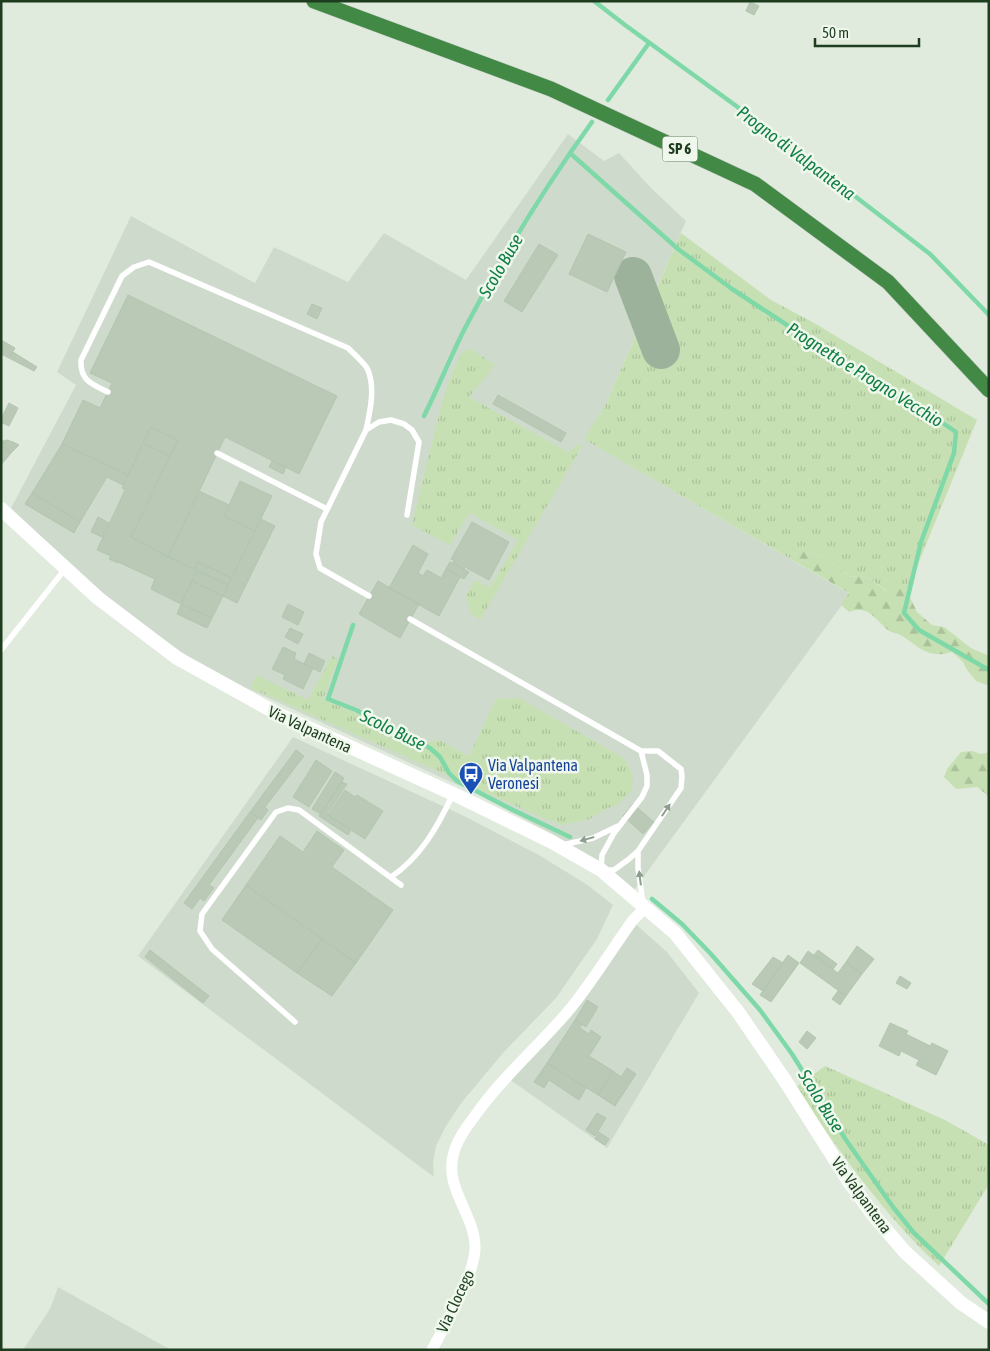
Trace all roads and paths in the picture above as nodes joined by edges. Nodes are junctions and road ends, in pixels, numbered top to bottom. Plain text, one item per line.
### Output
1 (314, 1) edge
2 (989, 390) edge
3 (108, 392) dead end
4 (366, 430) junction
5 (217, 453) dead end
6 (1, 509) edge
7 (327, 509) junction
8 (407, 515) dead end
9 (66, 568) junction
10 (369, 596) dead end
11 (410, 619) dead end
12 (1, 650) edge
13 (641, 751) junction
14 (454, 794) junction
15 (620, 825) junction
16 (552, 842) junction
17 (638, 851) junction
18 (601, 870) junction
19 (391, 877) junction
20 (401, 885) dead end
21 (644, 906) junction
22 (295, 1022) dead end
23 (989, 1322) edge
24 (432, 1350) edge

1 - 2 highway, SP 6
3 - 4 lane
4 - 7 lane
4 - 8 lane
5 - 7 lane
6 - 9 street, Via Valpantena
7 - 10 lane
9 - 12 lane
9 - 14 street, Via Valpantena
11 - 13 lane
13 - 15 lane
17 -> 13 lane
14 - 16 street, Via Valpantena
14 - 19 lane
15 -> 16 lane
15 - 18 lane
16 - 18 street, Via Valpantena
17 - 18 lane
21 -> 17 lane
18 - 21 street, Via Valpantena
19 - 20 lane
19 - 22 lane
21 - 23 street, Via Valpantena
21 - 24 street, Via Clocego

